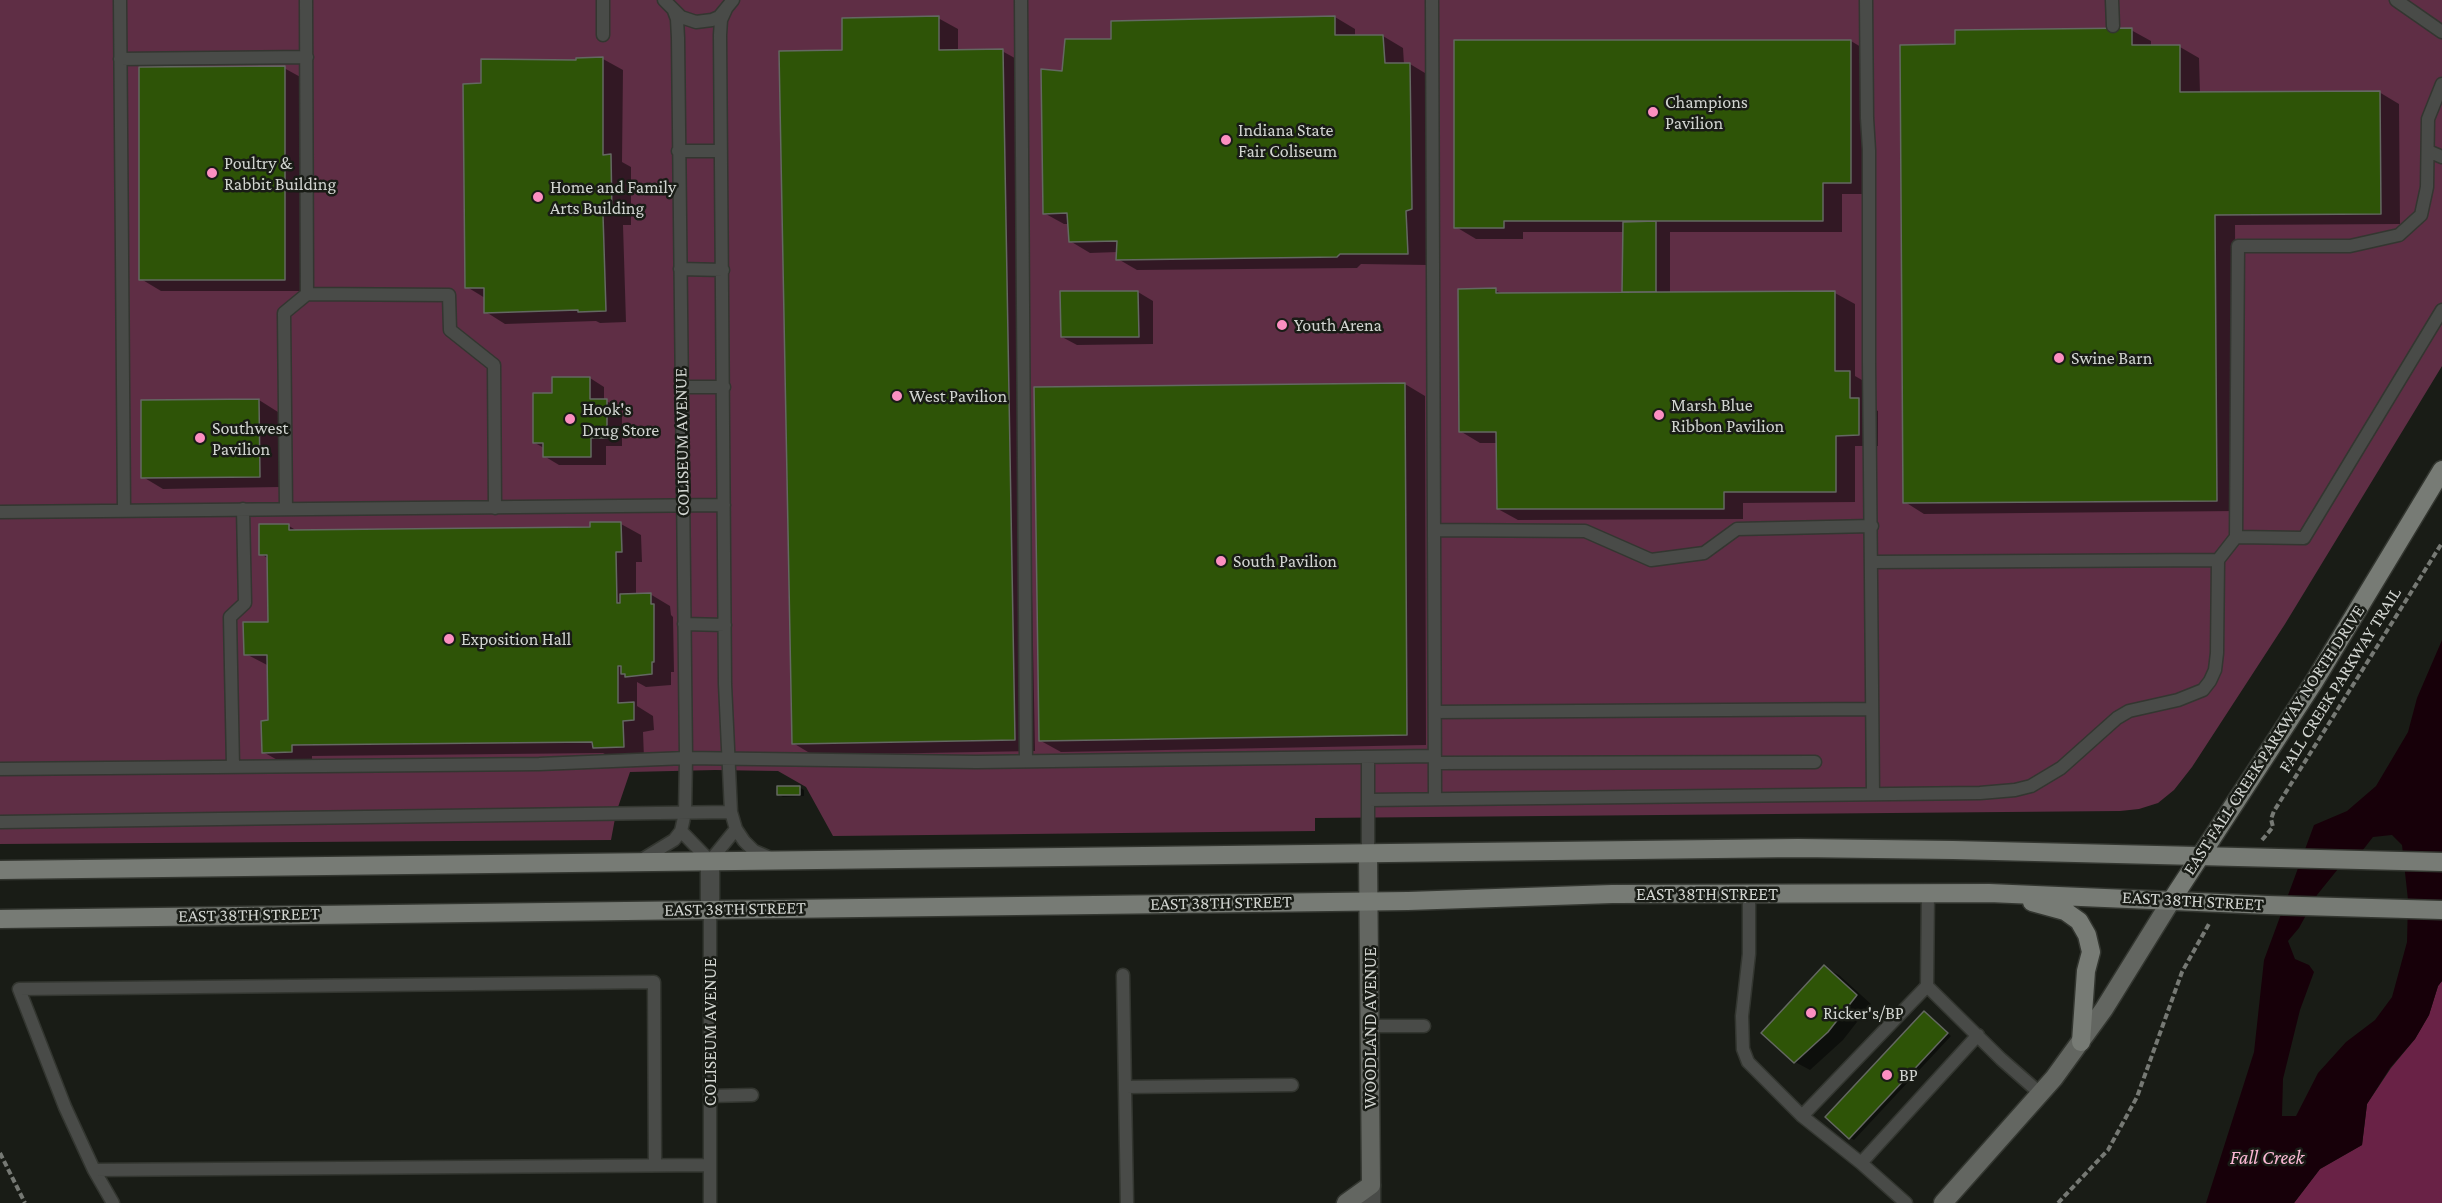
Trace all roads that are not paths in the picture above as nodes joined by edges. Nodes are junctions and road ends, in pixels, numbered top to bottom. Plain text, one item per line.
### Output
1 (120, 0) edge
2 (306, 0) edge
3 (603, 0) edge
4 (664, 0) edge
5 (1021, 0) edge
6 (1432, 0) edge
7 (1866, 0) edge
8 (2112, 0) edge
9 (2396, 0) edge
10 (729, 5) edge
11 (674, 11) junction
12 (2113, 26) dead end
13 (2442, 32) edge
14 (603, 34) dead end
15 (307, 57) junction
16 (120, 59) junction
17 (2442, 84) edge
18 (678, 151) junction
19 (721, 151) junction
20 (2428, 151) junction
21 (2442, 157) edge
22 (680, 269) junction
23 (723, 270) junction
24 (307, 294) junction
25 (2442, 310) edge
26 (681, 387) junction
27 (724, 387) junction
28 (2442, 470) edge
29 (724, 504) junction
30 (683, 505) junction
31 (495, 508) junction
32 (243, 509) junction
33 (286, 509) junction
34 (124, 510) junction
35 (0, 513) edge
36 (1872, 526) junction
37 (1435, 530) junction
38 (2236, 537) junction
39 (2218, 560) junction
40 (1872, 562) junction
41 (684, 624) junction
42 (725, 625) junction
43 (1872, 710) junction
44 (1435, 712) junction
45 (1368, 757) junction
46 (686, 758) junction
47 (729, 758) junction
48 (1435, 760) junction
49 (1026, 761) junction
50 (1815, 762) dead end
51 (233, 766) junction
52 (0, 769) edge
53 (1873, 794) junction
54 (1435, 799) junction
55 (1368, 800) junction
56 (732, 812) junction
57 (685, 813) junction
58 (0, 822) edge
59 (736, 829) junction
60 (681, 831) junction
61 (1368, 854) junction
62 (2198, 857) junction
63 (710, 861) junction
64 (784, 861) junction
65 (630, 862) junction
66 (2442, 862) edge
67 (0, 870) edge
68 (1749, 893) junction
69 (1928, 893) junction
70 (1989, 893) junction
71 (2171, 901) junction
72 (1369, 902) junction
73 (710, 909) junction
74 (2442, 910) edge
75 (0, 919) edge
76 (1123, 975) dead end
77 (1927, 986) junction
78 (1370, 1026) junction
79 (1424, 1026) dead end
80 (1977, 1035) junction
81 (2081, 1042) junction
82 (1292, 1085) dead end
83 (1125, 1087) junction
84 (752, 1095) dead end
85 (2042, 1095) junction
86 (710, 1096) junction
87 (1802, 1116) junction
88 (1861, 1163) junction
89 (656, 1165) junction
90 (710, 1166) junction
91 (94, 1170) junction
92 (1371, 1194) edge
93 (112, 1203) edge
94 (710, 1203) edge
95 (1127, 1203) edge
96 (1346, 1203) edge
97 (1906, 1203) edge
98 (1943, 1203) edge

1 - 16 lane
2 - 15 lane
3 - 14 lane
4 - 11 lane
5 - 49 lane
6 - 37 lane
7 - 36 lane
8 - 12 lane
9 - 13 lane
10 - 11 lane
10 - 19 lane
11 - 18 lane, COLISEUM AVENUE
15 - 16 lane
15 - 24 lane
16 - 34 lane
17 - 20 lane
18 - 19 lane
18 - 22 lane, COLISEUM AVENUE
19 - 23 lane
20 - 21 lane
20 - 38 lane
22 - 23 lane
22 - 26 lane, COLISEUM AVENUE
23 - 27 lane
24 - 31 lane
24 - 33 lane
25 - 38 lane
26 - 27 lane
26 - 30 lane, COLISEUM AVENUE
27 - 29 lane
28 - 62 main road, EAST FALL CREEK PARKWAY NORTH DRIVE
29 - 30 lane
29 - 42 lane
30 - 31 lane
30 - 41 lane, COLISEUM AVENUE
31 - 33 lane
32 - 33 lane
32 - 34 lane
32 - 51 lane
34 - 35 lane
36 - 37 lane
36 - 40 lane
37 - 44 lane
38 - 39 lane
39 - 40 lane
39 - 53 lane
40 - 43 lane
41 - 42 lane
41 - 46 lane, COLISEUM AVENUE
42 - 47 lane
43 - 44 lane
43 - 53 lane
44 - 48 lane
45 - 48 lane
45 - 49 lane
45 - 55 lane
46 - 47 lane
46 - 51 lane
46 - 57 lane, COLISEUM AVENUE
47 - 49 lane
47 - 56 lane
48 - 50 lane
48 - 54 lane
51 - 52 lane
53 - 54 lane
54 - 55 lane
55 - 61 lane
56 - 57 lane
56 - 59 lane
57 - 58 lane
57 - 60 lane, COLISEUM AVENUE
59 - 63 lane
59 - 64 lane
60 - 63 lane
60 - 65 lane
61 - 62 main road
61 - 64 main road
61 - 72 main road, WOODLAND AVENUE
62 - 66 main road
62 - 71 main road, EAST FALL CREEK PARKWAY NORTH DRIVE
63 - 64 main road
63 - 65 main road
63 - 73 street, COLISEUM AVENUE
65 - 67 main road
68 - 69 main road, EAST 38TH STREET
68 - 72 main road, EAST 38TH STREET
68 - 87 lane
69 - 70 main road, EAST 38TH STREET
69 - 77 lane
70 - 71 main road, EAST 38TH STREET
70 - 81 main road
71 - 74 main road, EAST 38TH STREET
71 - 81 main road, EAST FALL CREEK PARKWAY NORTH DRIVE
72 - 73 main road, EAST 38TH STREET
72 - 78 main road, WOODLAND AVENUE
73 - 75 main road, EAST 38TH STREET
73 - 86 lane, COLISEUM AVENUE
76 - 83 lane
77 - 80 lane
77 - 87 lane
78 - 79 lane
78 - 92 main road, WOODLAND AVENUE
80 - 85 lane
80 - 88 lane
81 - 85 main road, EAST FALL CREEK PARKWAY NORTH DRIVE
82 - 83 lane
83 - 95 lane
84 - 86 lane
85 - 98 main road, EAST FALL CREEK PARKWAY NORTH DRIVE
86 - 90 lane, COLISEUM AVENUE
87 - 88 lane
88 - 97 lane
89 - 90 lane
89 - 91 lane
89 - 91 lane
90 - 94 lane, COLISEUM AVENUE
91 - 93 lane
92 - 96 main road

